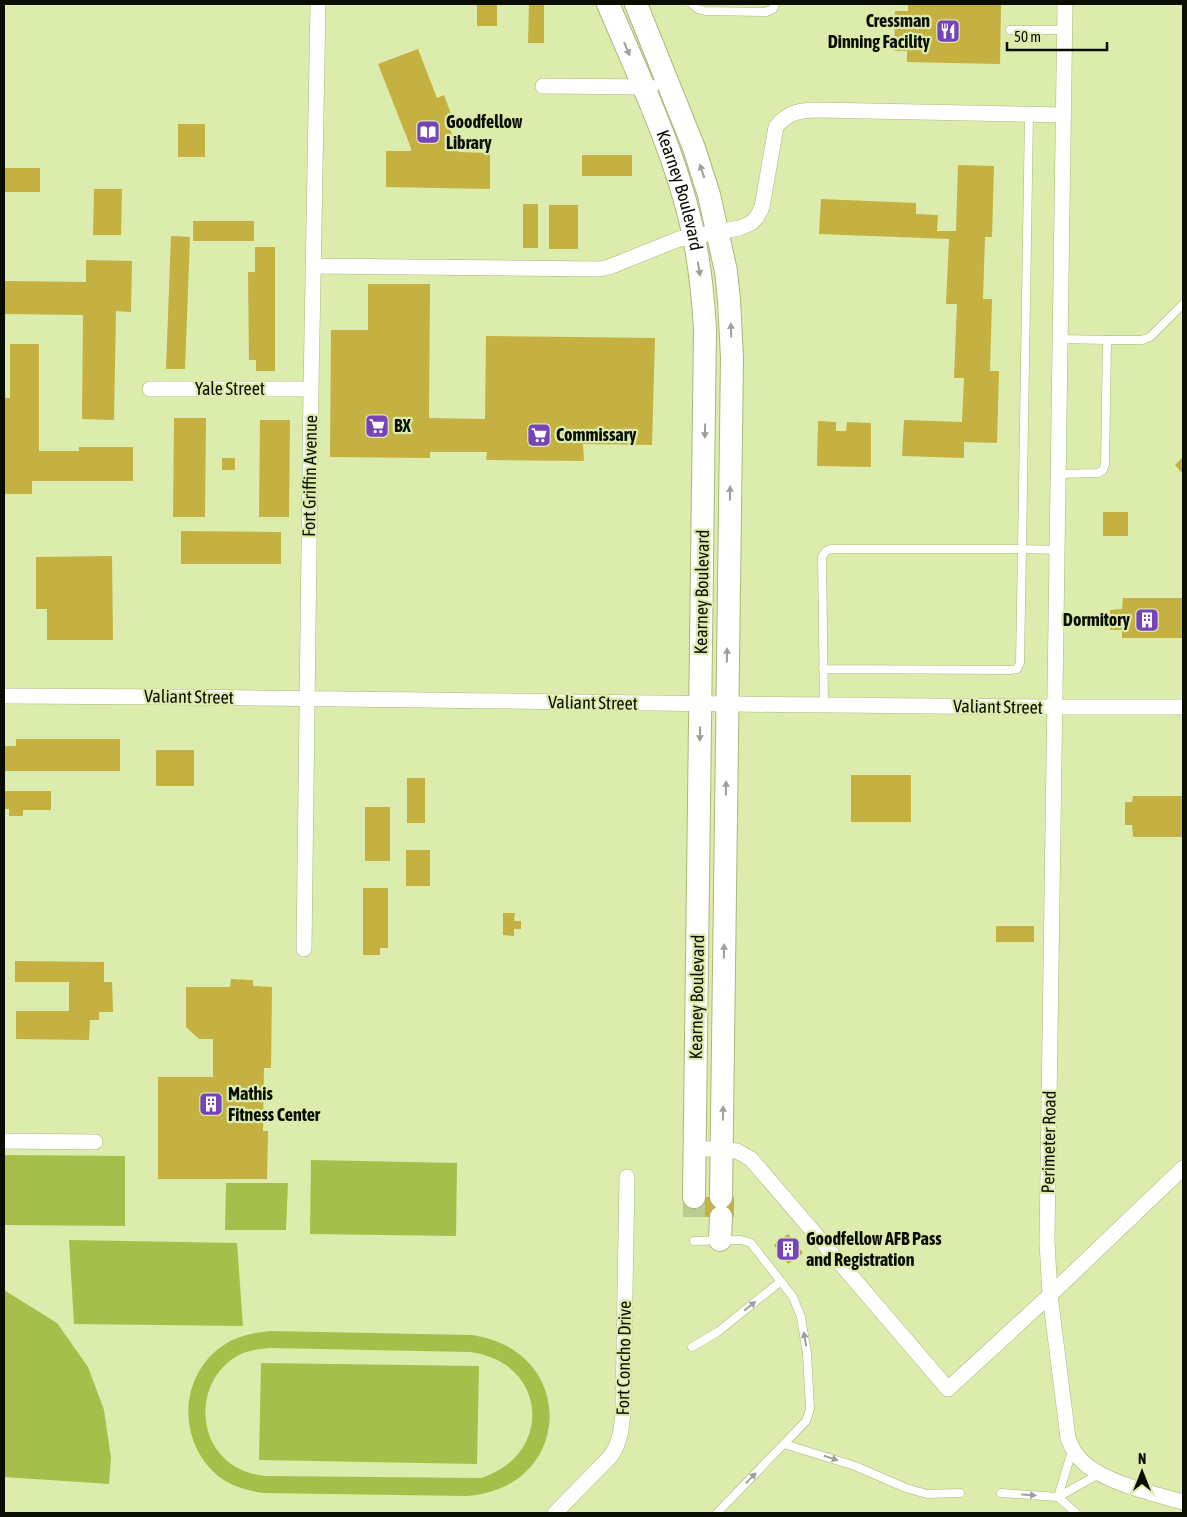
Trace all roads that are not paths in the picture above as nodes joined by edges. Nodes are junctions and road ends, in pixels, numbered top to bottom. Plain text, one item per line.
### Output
1 (318, 4) edge
2 (608, 4) edge
3 (636, 4) edge
4 (692, 4) edge
5 (776, 4) edge
6 (1065, 4) edge
7 (1010, 30) dead end
8 (1065, 30) junction
9 (543, 86) dead end
10 (644, 87) junction
11 (669, 87) junction
12 (1029, 114) junction
13 (1064, 115) junction
14 (718, 232) junction
15 (694, 236) junction
16 (313, 266) junction
17 (1183, 304) edge
18 (1060, 339) junction
19 (1107, 340) junction
20 (150, 389) dead end
21 (311, 389) junction
22 (1058, 474) junction
23 (1022, 549) junction
24 (1057, 550) junction
25 (823, 669) junction
26 (4, 696) edge
27 (307, 698) junction
28 (700, 704) junction
29 (727, 704) junction
30 (824, 705) junction
31 (1183, 707) edge
32 (1055, 708) junction
33 (304, 949) dead end
34 (4, 1140) edge
35 (95, 1142) dead end
36 (695, 1148) junction
37 (722, 1149) junction
38 (1183, 1168) edge
39 (627, 1177) dead end
40 (694, 1197) tunnel mouth
41 (720, 1240) junction
42 (694, 1241) dead end
43 (781, 1281) junction
44 (1050, 1295) junction
45 (692, 1347) dead end
46 (784, 1444) junction
47 (1073, 1450) junction
48 (1099, 1474) junction
49 (960, 1493) dead end
50 (1001, 1493) dead end
51 (1058, 1496) junction
52 (1183, 1502) edge
53 (555, 1513) edge
54 (717, 1513) edge
55 (1076, 1513) edge

1 - 16 street, Fort Griffin Avenue
2 -> 10 street, Kearney Boulevard
3 - 11 street, Kearney Boulevard
4 - 5 lane
6 - 8 street, Perimeter Road
7 - 8 lane
8 - 13 street, Perimeter Road
9 - 10 street
10 - 11 street
10 - 15 street, Kearney Boulevard
14 -> 11 street, Kearney Boulevard
12 - 13 street
12 - 14 street
12 - 23 lane
13 - 18 street, Perimeter Road
14 - 15 street
29 -> 14 street, Kearney Boulevard
15 - 16 street
15 -> 28 street, Kearney Boulevard
16 - 21 street, Fort Griffin Avenue
17 - 19 lane
18 - 19 lane
18 - 22 street, Perimeter Road
19 - 22 lane
20 - 21 street, Yale Street
21 - 27 street, Fort Griffin Avenue
22 - 24 street, Perimeter Road
23 - 24 lane
23 - 25 lane
23 - 25 lane
24 - 32 street, Perimeter Road
25 - 30 lane
26 - 27 street, Valiant Street
27 - 28 street, Valiant Street
27 - 33 street, Fort Griffin Avenue
28 - 29 street, Valiant Street
28 -> 36 street, Kearney Boulevard
29 - 30 street, Valiant Street
37 -> 29 street, Kearney Boulevard
30 - 32 street, Valiant Street
31 - 32 street, Valiant Street
32 - 44 street, Perimeter Road
34 - 35 street
36 - 37 street
36 - 40 street, Kearney Boulevard
37 - 41 street, Kearney Boulevard
37 - 44 street
38 - 44 street
39 - 53 street, Fort Concho Drive
41 - 42 lane
41 - 43 lane
45 -> 43 lane
46 -> 43 lane
44 - 47 street, Perimeter Road
46 -> 49 lane
54 -> 46 lane
47 - 48 street, Perimeter Road
47 - 51 lane
48 - 51 lane
48 - 52 street, Perimeter Road
50 -> 51 lane
51 - 55 lane

